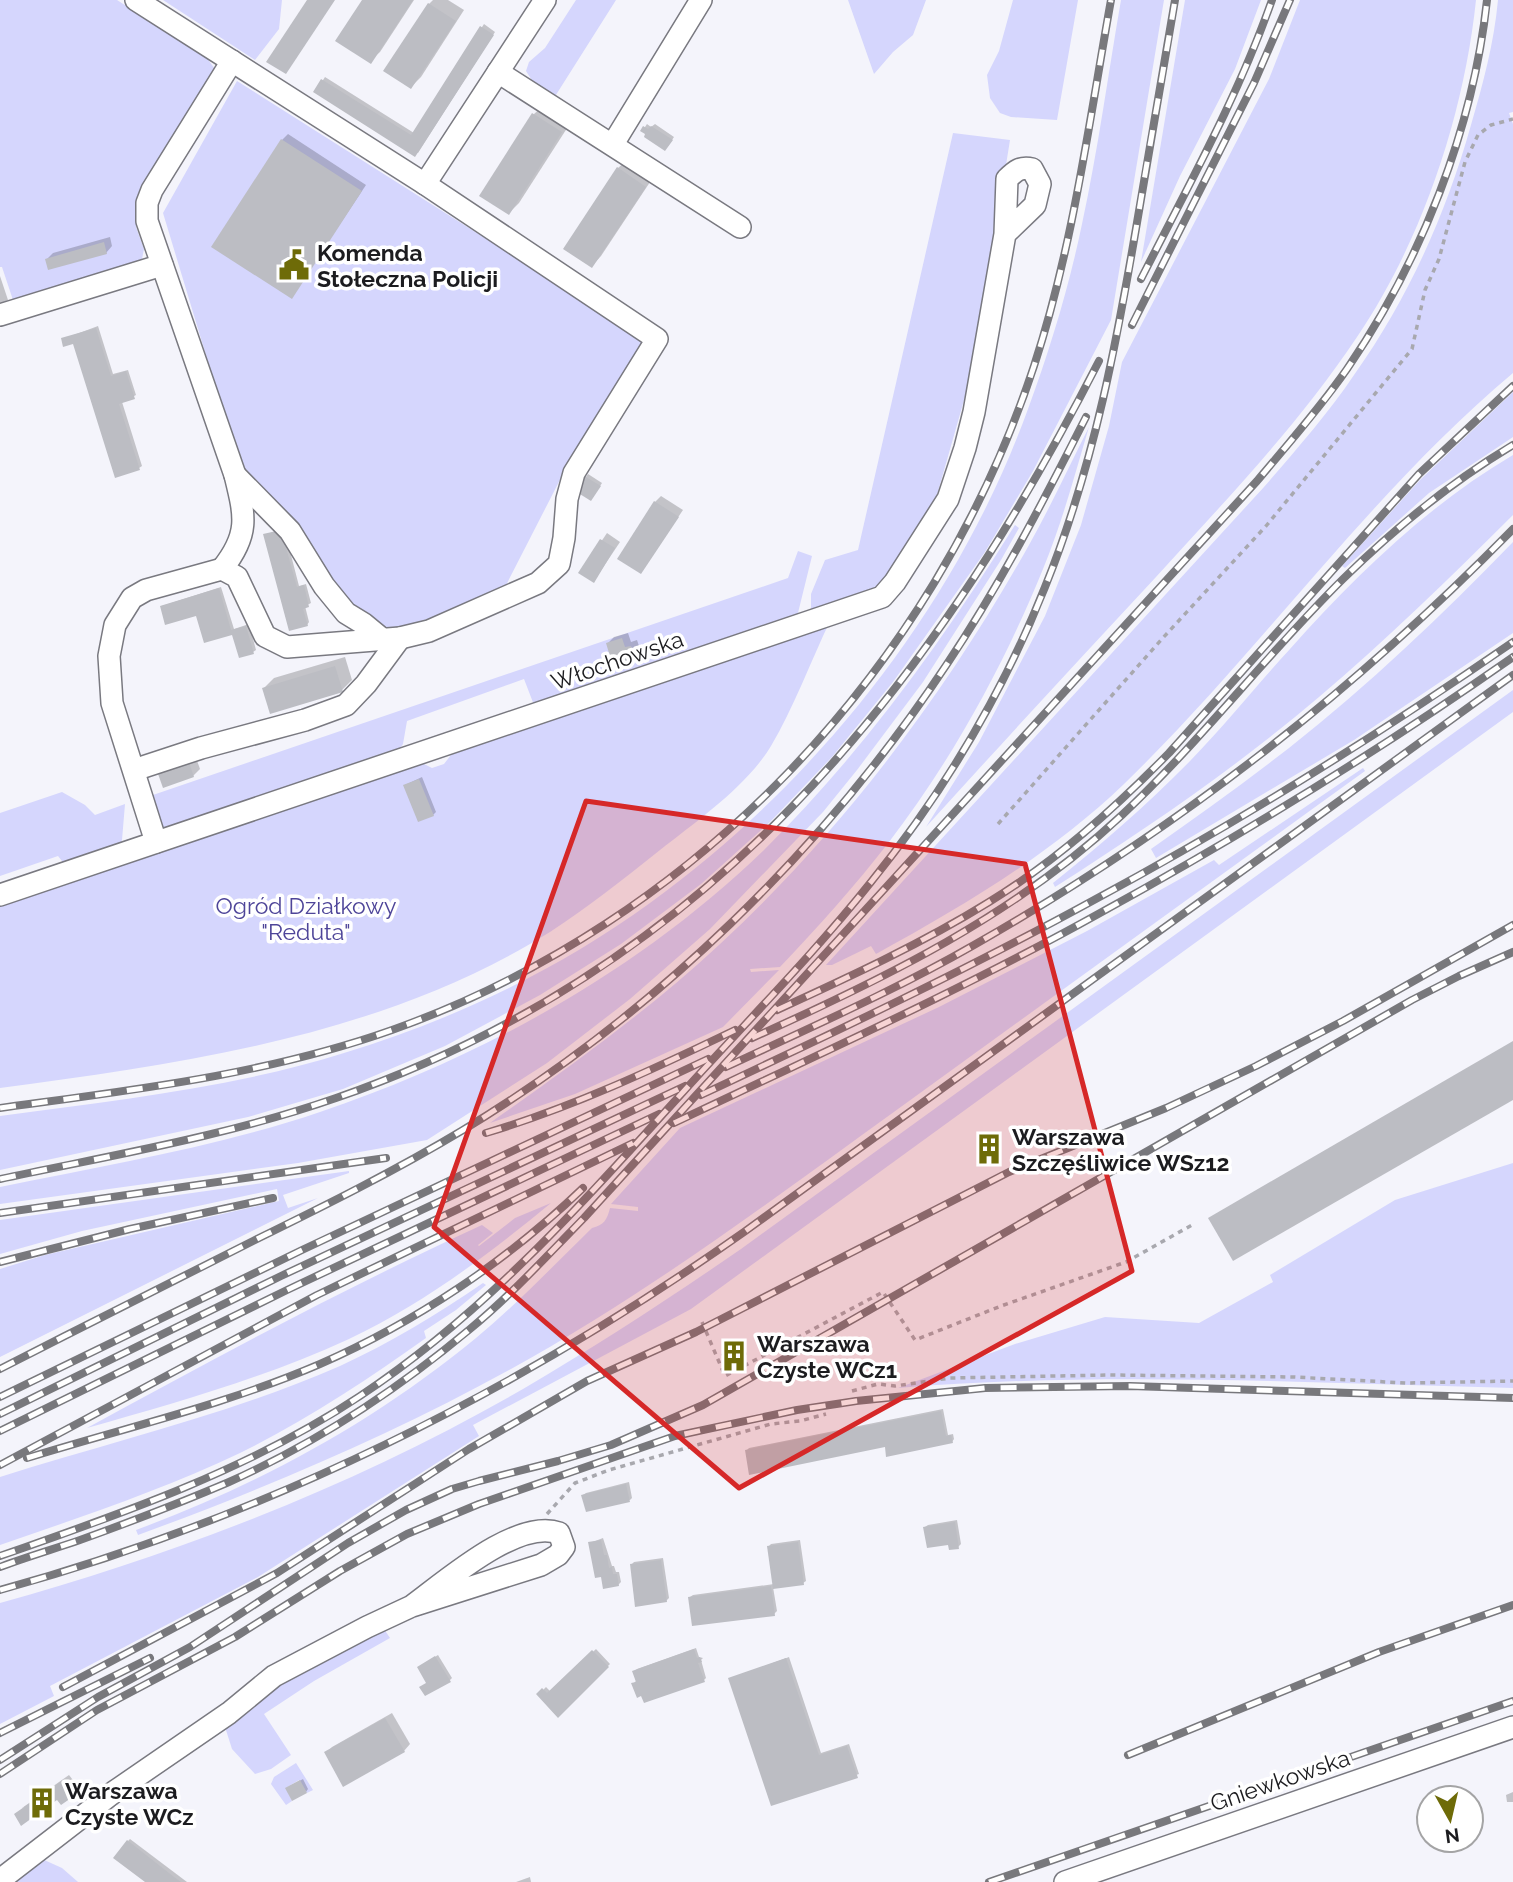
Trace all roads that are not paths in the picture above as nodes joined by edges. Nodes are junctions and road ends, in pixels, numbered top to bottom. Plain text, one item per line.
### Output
1 (136, 0) edge
2 (545, 0) edge
3 (701, 0) edge
4 (232, 61) junction
5 (498, 72) junction
6 (613, 144) junction
7 (425, 184) junction
8 (740, 227) dead end
9 (1005, 234) dead end
10 (162, 265) junction
11 (0, 315) edge
12 (235, 475) junction
13 (222, 569) junction
14 (391, 638) junction
15 (134, 770) junction
16 (156, 842) junction
17 (0, 895) edge
18 (412, 1606) junction
19 (1513, 1727) edge
20 (0, 1880) edge
21 (1065, 1882) edge

1 - 4 street
2 - 5 street
3 - 6 street
4 - 7 street
4 - 10 street
5 - 6 street
5 - 7 street
6 - 8 street
7 - 14 street
9 - 16 street, Włochowska
10 - 11 street
10 - 12 street
12 - 13 street
12 - 14 street
13 - 14 street
13 - 15 street
14 - 15 street
15 - 16 street
16 - 17 street, Włochowska
18 - 18 street
18 - 20 street
19 - 21 street, Gniewkowska

